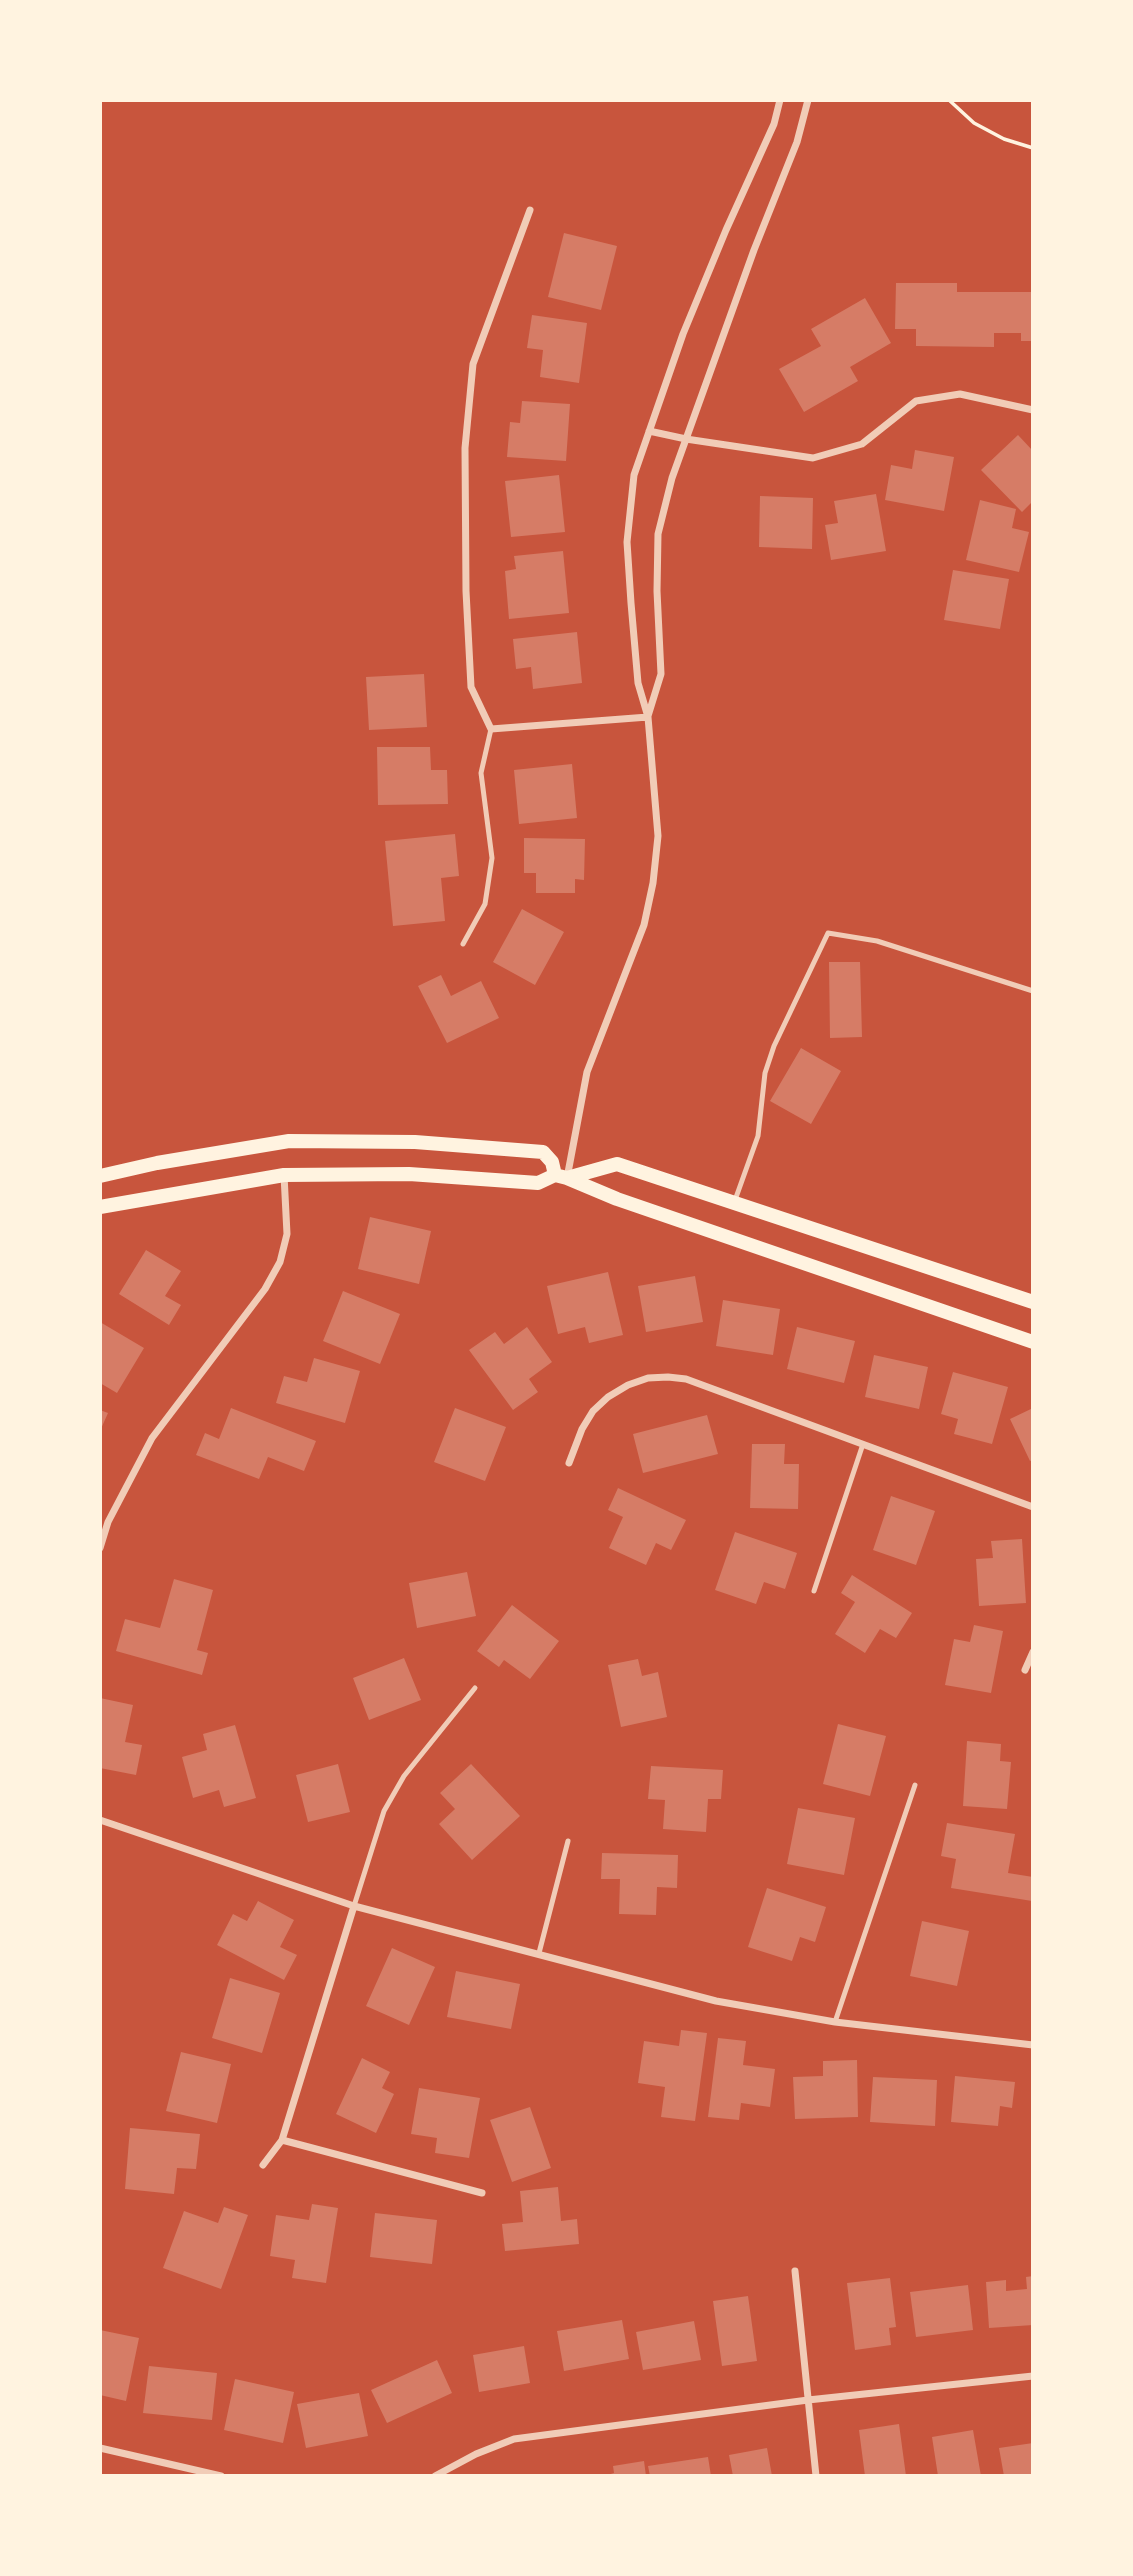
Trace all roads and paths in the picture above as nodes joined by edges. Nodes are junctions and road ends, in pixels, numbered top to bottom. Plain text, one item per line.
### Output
1 (780, 100) edge
2 (808, 100) edge
3 (949, 100) edge
4 (1033, 148) edge
5 (530, 210) dead end
6 (1033, 410) edge
7 (649, 431) junction
8 (686, 439) junction
9 (648, 717) junction
10 (491, 729) junction
11 (463, 944) dead end
12 (1033, 991) edge
13 (284, 1175) junction
14 (100, 1176) edge
15 (561, 1176) junction
16 (734, 1203) junction
17 (100, 1207) edge
18 (1033, 1302) edge
19 (1033, 1342) edge
20 (863, 1444) junction
21 (569, 1462) dead end
22 (1033, 1507) edge
23 (104, 1520) edge
24 (100, 1548) edge
25 (814, 1591) dead end
26 (1033, 1652) edge
27 (1025, 1670) dead end
28 (475, 1688) dead end
29 (915, 1784) dead end
30 (100, 1820) edge
31 (568, 1841) dead end
32 (354, 1906) junction
33 (539, 1953) junction
34 (835, 2022) junction
35 (1033, 2045) edge
36 (282, 2140) junction
37 (263, 2165) dead end
38 (482, 2193) dead end
39 (795, 2271) dead end
40 (1033, 2376) edge
41 (808, 2400) junction
42 (100, 2448) edge
43 (222, 2476) edge
44 (435, 2476) edge
45 (816, 2476) edge

1 - 7 street
2 - 8 street
3 - 4 path
5 - 10 street
6 - 8 street
7 - 8 street
7 - 9 street
8 - 9 street
9 - 10 street
9 - 15 street
10 - 11 lane
12 - 16 lane
13 - 15 main road
13 - 17 main road
13 - 23 street
14 - 15 main road
15 - 16 main road
15 - 19 main road
16 - 18 main road
20 - 21 street
20 - 22 street
20 - 25 lane
23 - 24 street
26 - 27 street
28 - 32 lane
29 - 34 lane
30 - 32 street
31 - 33 lane
32 - 33 street
32 - 36 street
33 - 34 street
34 - 35 street
36 - 37 street
36 - 38 street
39 - 41 street
40 - 41 street
41 - 44 street
41 - 45 street
42 - 43 street

